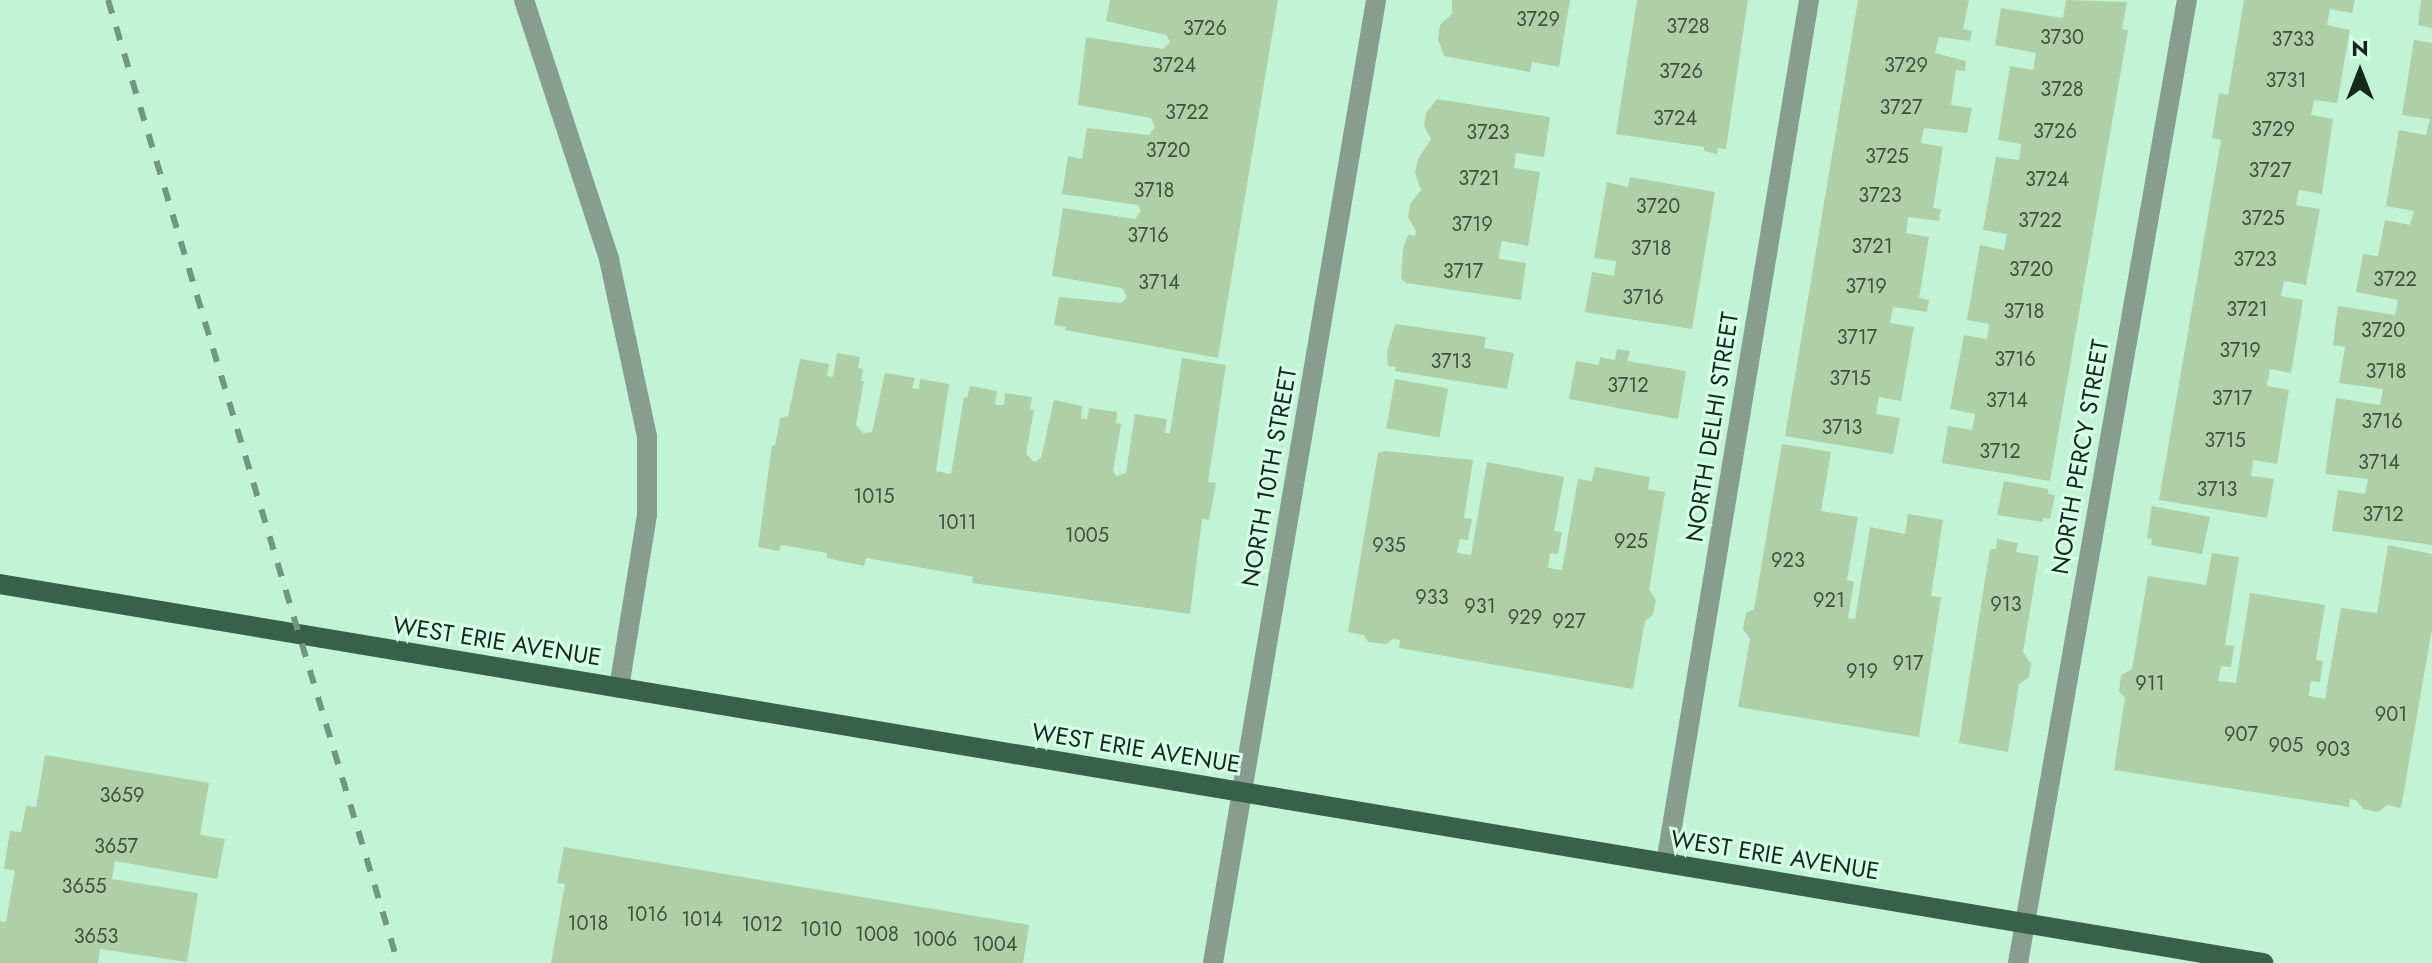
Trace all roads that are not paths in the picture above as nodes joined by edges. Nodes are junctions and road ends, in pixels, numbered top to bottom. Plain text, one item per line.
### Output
1 (524, 0) edge
2 (1376, 0) edge
3 (1809, 0) edge
4 (2187, 0) edge
5 (0, 584) edge
6 (619, 688) junction
7 (1242, 792) junction
8 (1666, 863) junction
9 (2024, 923) junction
10 (1213, 963) edge
11 (2018, 963) edge
12 (2263, 963) edge

1 - 6 street
2 - 7 street, NORTH 10TH STREET
3 - 8 street, NORTH DELHI STREET
4 - 9 street, NORTH PERCY STREET
5 - 6 main road, WEST ERIE AVENUE
6 - 7 main road, WEST ERIE AVENUE
7 - 8 main road, WEST ERIE AVENUE
7 - 10 street, NORTH 10TH STREET
8 - 9 main road, WEST ERIE AVENUE
9 - 11 street, NORTH PERCY STREET
9 - 12 main road, WEST ERIE AVENUE

